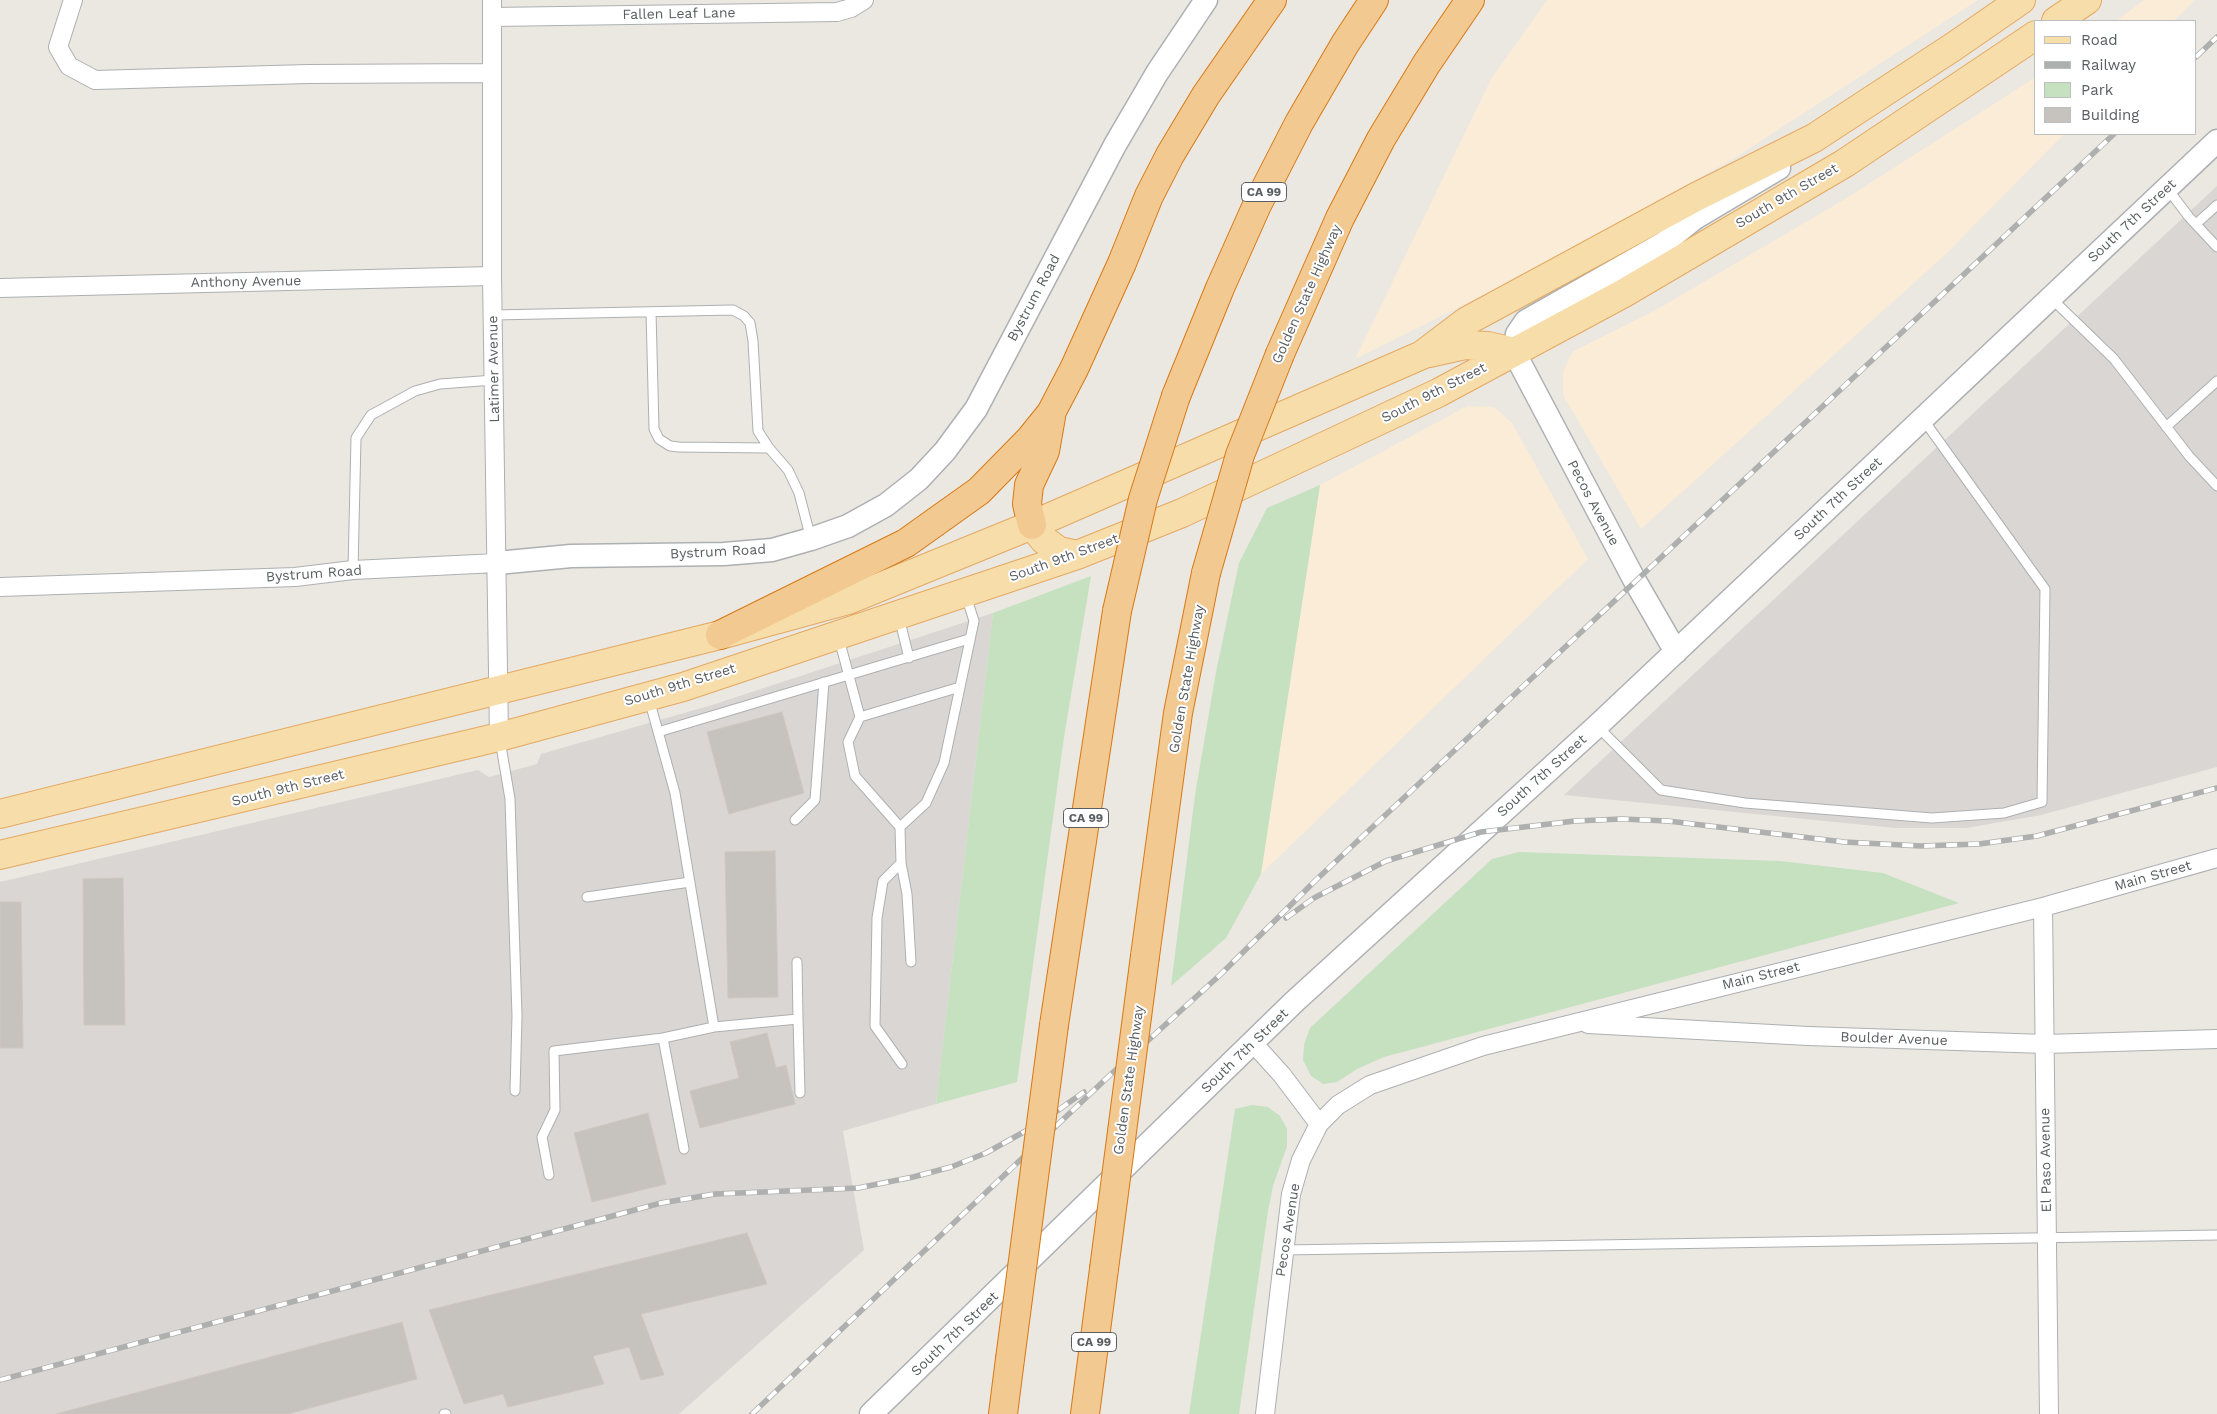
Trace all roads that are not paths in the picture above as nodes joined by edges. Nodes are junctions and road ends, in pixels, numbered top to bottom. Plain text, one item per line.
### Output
1 (73, 0) edge
2 (864, 0) edge
3 (1206, 0) edge
4 (1272, 0) edge
5 (1374, 0) edge
6 (1470, 0) edge
7 (2021, 0) edge
8 (2087, 0) edge
9 (492, 8) edge
10 (2057, 20) edge
11 (2034, 36) edge
12 (492, 73) junction
13 (1814, 138) junction
14 (2217, 141) edge
15 (2167, 188) junction
16 (2217, 205) edge
17 (2196, 224) junction
18 (2217, 247) edge
19 (492, 276) junction
20 (0, 288) edge
21 (2051, 298) junction
22 (651, 312) junction
23 (493, 315) junction
24 (1514, 352) junction
25 (1422, 355) junction
26 (494, 380) junction
27 (2217, 381) edge
28 (1051, 413) junction
29 (1923, 419) junction
30 (2166, 427) junction
31 (769, 448) junction
32 (2217, 486) edge
33 (1032, 525) junction
34 (811, 539) junction
35 (1077, 555) junction
36 (498, 563) junction
37 (353, 570) junction
38 (0, 587) edge
39 (965, 592) junction
40 (898, 614) junction
41 (838, 634) junction
42 (720, 635) junction
43 (969, 639) junction
44 (1676, 652) junction
45 (909, 658) junction
46 (848, 675) junction
47 (824, 682) junction
48 (960, 687) junction
49 (500, 690) junction
50 (649, 696) junction
51 (860, 717) junction
52 (1597, 726) junction
53 (658, 732) junction
54 (499, 737) junction
55 (0, 814) edge
56 (795, 820) dead end
57 (900, 827) junction
58 (0, 855) edge
59 (2217, 858) edge
60 (901, 863) junction
61 (690, 882) junction
62 (587, 897) dead end
63 (2043, 907) junction
64 (797, 962) dead end
65 (911, 962) dead end
66 (798, 1019) junction
67 (1570, 1023) junction
68 (714, 1027) junction
69 (663, 1038) junction
70 (2217, 1039) edge
71 (1253, 1043) junction
72 (2045, 1044) junction
73 (902, 1064) dead end
74 (515, 1091) dead end
75 (800, 1093) dead end
76 (1319, 1124) junction
77 (684, 1149) dead end
78 (549, 1175) dead end
79 (2217, 1235) edge
80 (2047, 1238) junction
81 (1284, 1250) junction
82 (871, 1414) edge
83 (1003, 1414) edge
84 (1084, 1414) edge
85 (1265, 1414) edge
86 (2050, 1414) edge

1 - 12 street
2 - 9 street, Fallen Leaf Lane
3 - 34 street, Bystrum Road
4 - 28 highway
5 - 83 highway, CA 99, bridge
6 - 84 highway, Golden State Highway / CA 99, bridge
7 - 13 main road
8 - 10 main road
9 - 12 street, Latimer Avenue
11 - 24 main road, South 9th Street
12 - 19 street, Latimer Avenue
13 - 24 street
13 - 25 main road
14 - 15 street, South 7th Street
15 - 17 lane
15 - 21 street, South 7th Street
16 - 17 lane
17 - 18 lane
19 - 20 street, Anthony Avenue
19 - 23 street, Latimer Avenue
21 - 29 street, South 7th Street
21 - 30 lane
22 - 23 lane
22 - 31 lane
22 - 31 lane
23 - 26 street, Latimer Avenue
24 - 25 main road
24 - 35 main road, South 9th Street
24 - 44 street, Pecos Avenue
25 - 33 main road
26 - 36 street, Latimer Avenue
26 - 37 lane
27 - 30 lane
28 - 33 highway
28 - 42 highway
29 - 44 street, South 7th Street
29 - 52 lane
30 - 32 lane
31 - 34 lane
33 - 35 main road
33 - 42 main road
34 - 36 street, Bystrum Road
35 - 39 main road, South 9th Street
36 - 37 street, Bystrum Road
36 - 49 street, Latimer Avenue
37 - 38 street, Bystrum Road
39 - 40 main road, South 9th Street
39 - 43 lane
40 - 41 main road, South 9th Street
40 - 45 lane
41 - 46 lane
41 - 50 main road, South 9th Street
42 - 49 main road
43 - 45 lane
43 - 48 lane
44 - 52 street, South 7th Street
45 - 46 lane
46 - 47 lane
46 - 51 lane
47 - 53 lane
47 - 56 lane
48 - 51 lane
48 - 57 lane
49 - 54 street, Latimer Avenue
49 - 55 main road
50 - 53 lane
50 - 54 main road, South 9th Street
51 - 57 lane
52 - 71 street, South 7th Street
53 - 61 lane
54 - 58 main road, South 9th Street
54 - 74 lane
57 - 60 lane
59 - 63 street, Main Street
60 - 65 lane
60 - 73 lane
61 - 62 lane
61 - 68 lane
63 - 67 street, Main Street
63 - 72 street, El Paso Avenue
64 - 66 lane
66 - 68 lane
66 - 75 lane
67 - 72 street, Boulder Avenue
67 - 76 street, Main Street
68 - 69 lane
69 - 77 lane
69 - 78 lane
70 - 72 street, Boulder Avenue
71 - 76 street
71 - 82 street, South 7th Street
72 - 80 street, El Paso Avenue
76 - 81 street, Pecos Avenue
79 - 80 lane
80 - 81 lane
80 - 86 street, El Paso Avenue
81 - 85 street, Pecos Avenue

